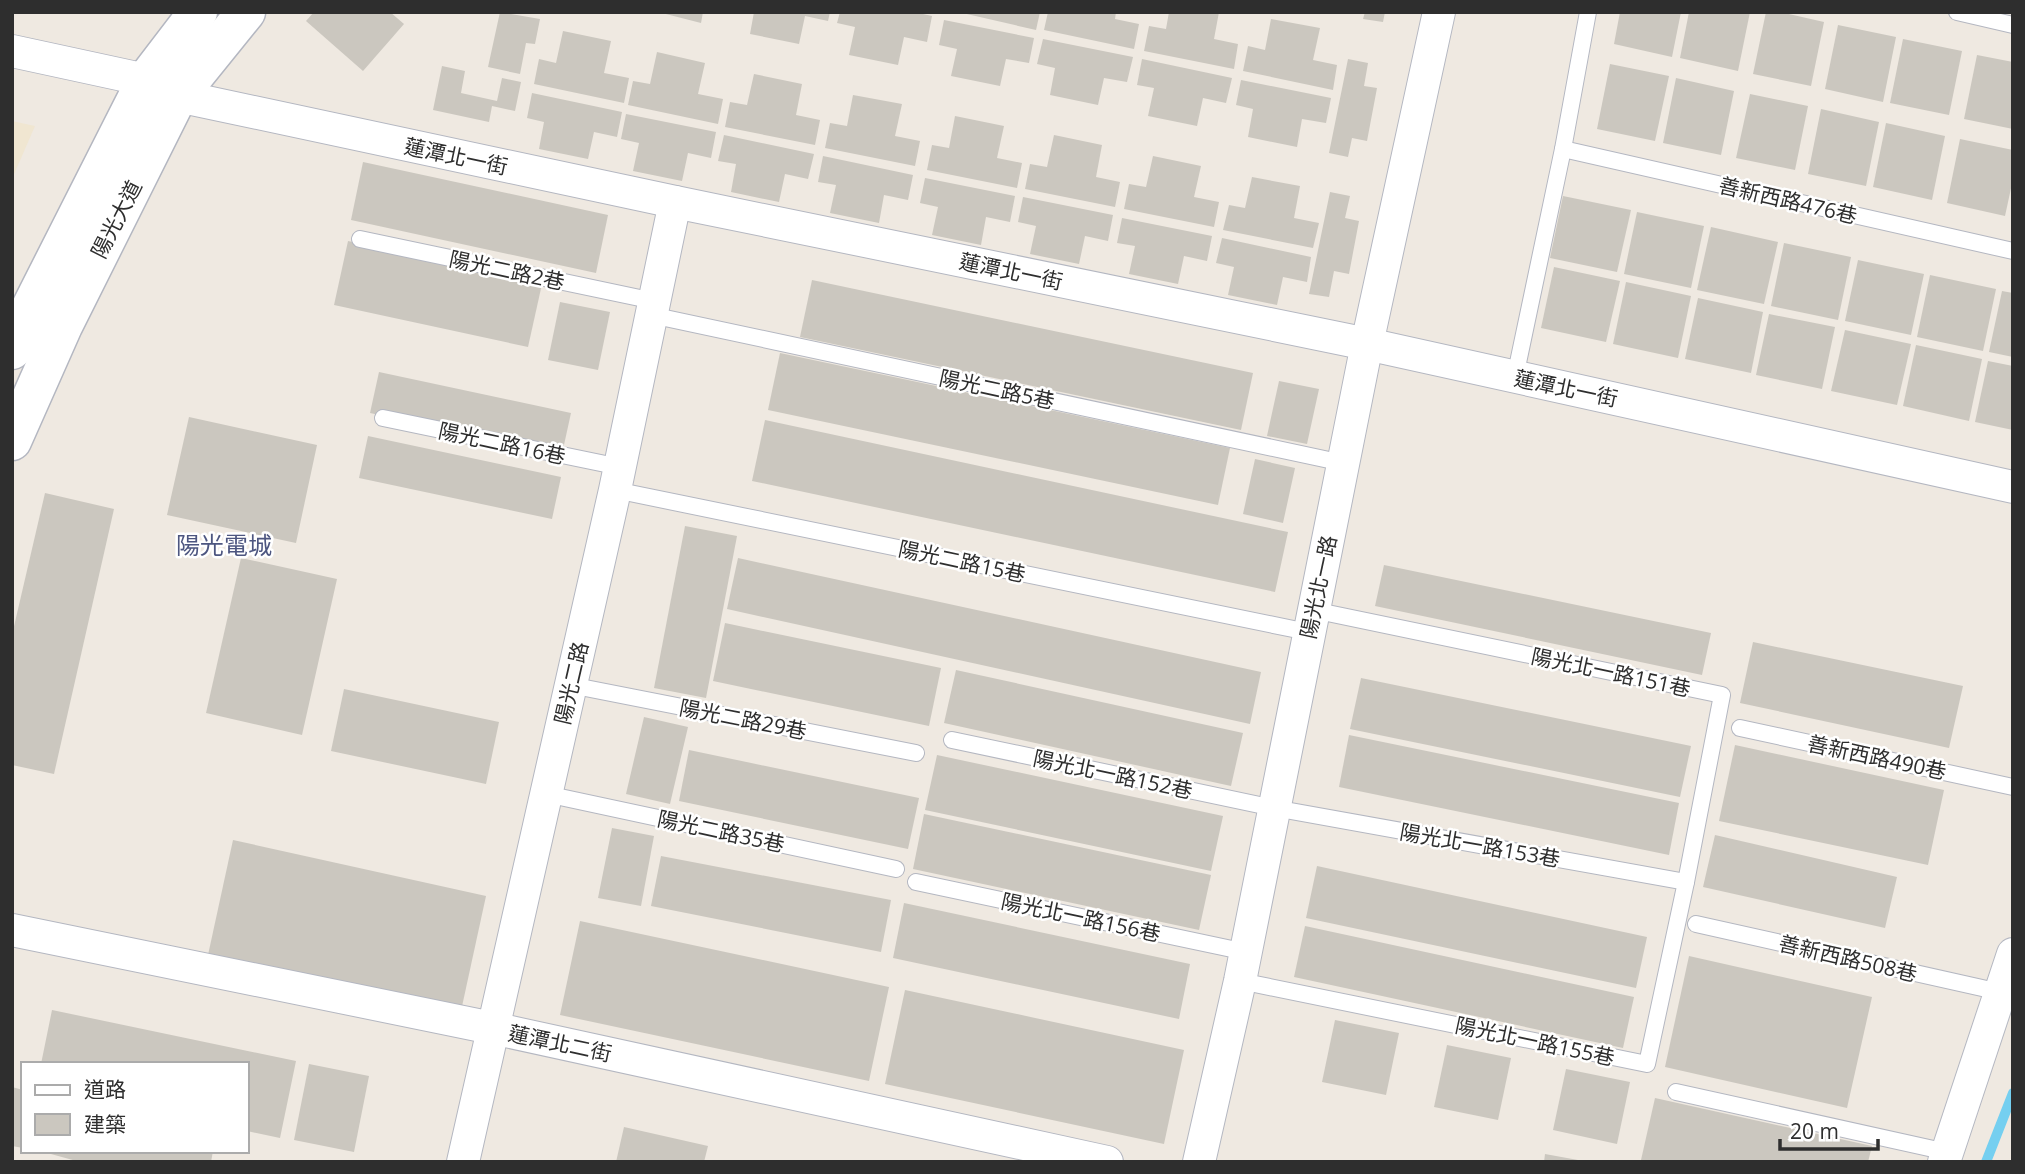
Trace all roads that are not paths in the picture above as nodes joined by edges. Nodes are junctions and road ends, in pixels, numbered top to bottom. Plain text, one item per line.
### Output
1 (198, 12) edge
2 (246, 12) edge
3 (1439, 12) edge
4 (1588, 12) edge
5 (1957, 12) edge
6 (2013, 25) edge
7 (12, 51) edge
8 (162, 88) junction
9 (1563, 149) junction
10 (675, 202) junction
11 (360, 239) dead end
12 (2013, 251) edge
13 (653, 308) junction
14 (1367, 344) junction
15 (12, 350) edge
16 (1515, 377) junction
17 (383, 418) dead end
18 (12, 441) edge
19 (1343, 463) junction
20 (618, 479) junction
21 (2013, 487) edge
22 (1311, 621) junction
23 (570, 685) junction
24 (1740, 728) dead end
25 (952, 740) dead end
26 (916, 753) dead end
27 (2013, 787) edge
28 (546, 793) junction
29 (1274, 808) junction
30 (896, 869) dead end
31 (916, 881) dead end
32 (1686, 882) junction
33 (1696, 924) dead end
34 (12, 930) edge
35 (2013, 954) edge
36 (1243, 967) junction
37 (2000, 992) junction
38 (492, 1028) junction
39 (1676, 1092) dead end
40 (1945, 1157) edge
41 (463, 1162) edge
42 (1107, 1162) edge
43 (1199, 1162) edge

1 - 8 street, 陽光大道
2 - 8 street, 陽光大道
3 - 14 street, 陽光北一路
4 - 9 lane
5 - 6 lane
7 - 8 street, 蓮潭北一街
8 - 10 street, 蓮潭北一街
8 - 15 street, 陽光大道
8 - 18 street, 陽光大道
9 - 12 lane, 善新西路476巷
9 - 16 lane
10 - 13 street, 陽光二路
10 - 14 street, 蓮潭北一街
11 - 13 lane, 陽光二路2巷
13 - 19 lane, 陽光二路5巷
13 - 20 street, 陽光二路
14 - 16 street, 蓮潭北一街
14 - 19 street, 陽光北一路
16 - 21 street, 蓮潭北一街
17 - 20 lane, 陽光二路16巷
19 - 22 street, 陽光北一路
20 - 22 lane, 陽光二路15巷
20 - 23 street, 陽光二路
22 - 29 street, 陽光北一路
22 - 32 lane, 陽光北一路151巷
23 - 26 lane, 陽光二路29巷
23 - 28 street, 陽光二路
24 - 27 lane, 善新西路490巷
25 - 29 lane, 陽光北一路152巷
28 - 30 lane, 陽光二路35巷
28 - 38 street, 陽光二路
29 - 32 lane, 陽光北一路153巷
29 - 36 street, 陽光北一路
31 - 36 lane, 陽光北一路156巷
32 - 36 lane, 陽光北一路155巷
33 - 37 lane, 善新西路508巷
34 - 38 street, 蓮潭北二街
35 - 37 street
36 - 43 street, 陽光北一路
37 - 40 street
38 - 41 street, 陽光二路
38 - 42 street, 蓮潭北二街
39 - 40 lane

